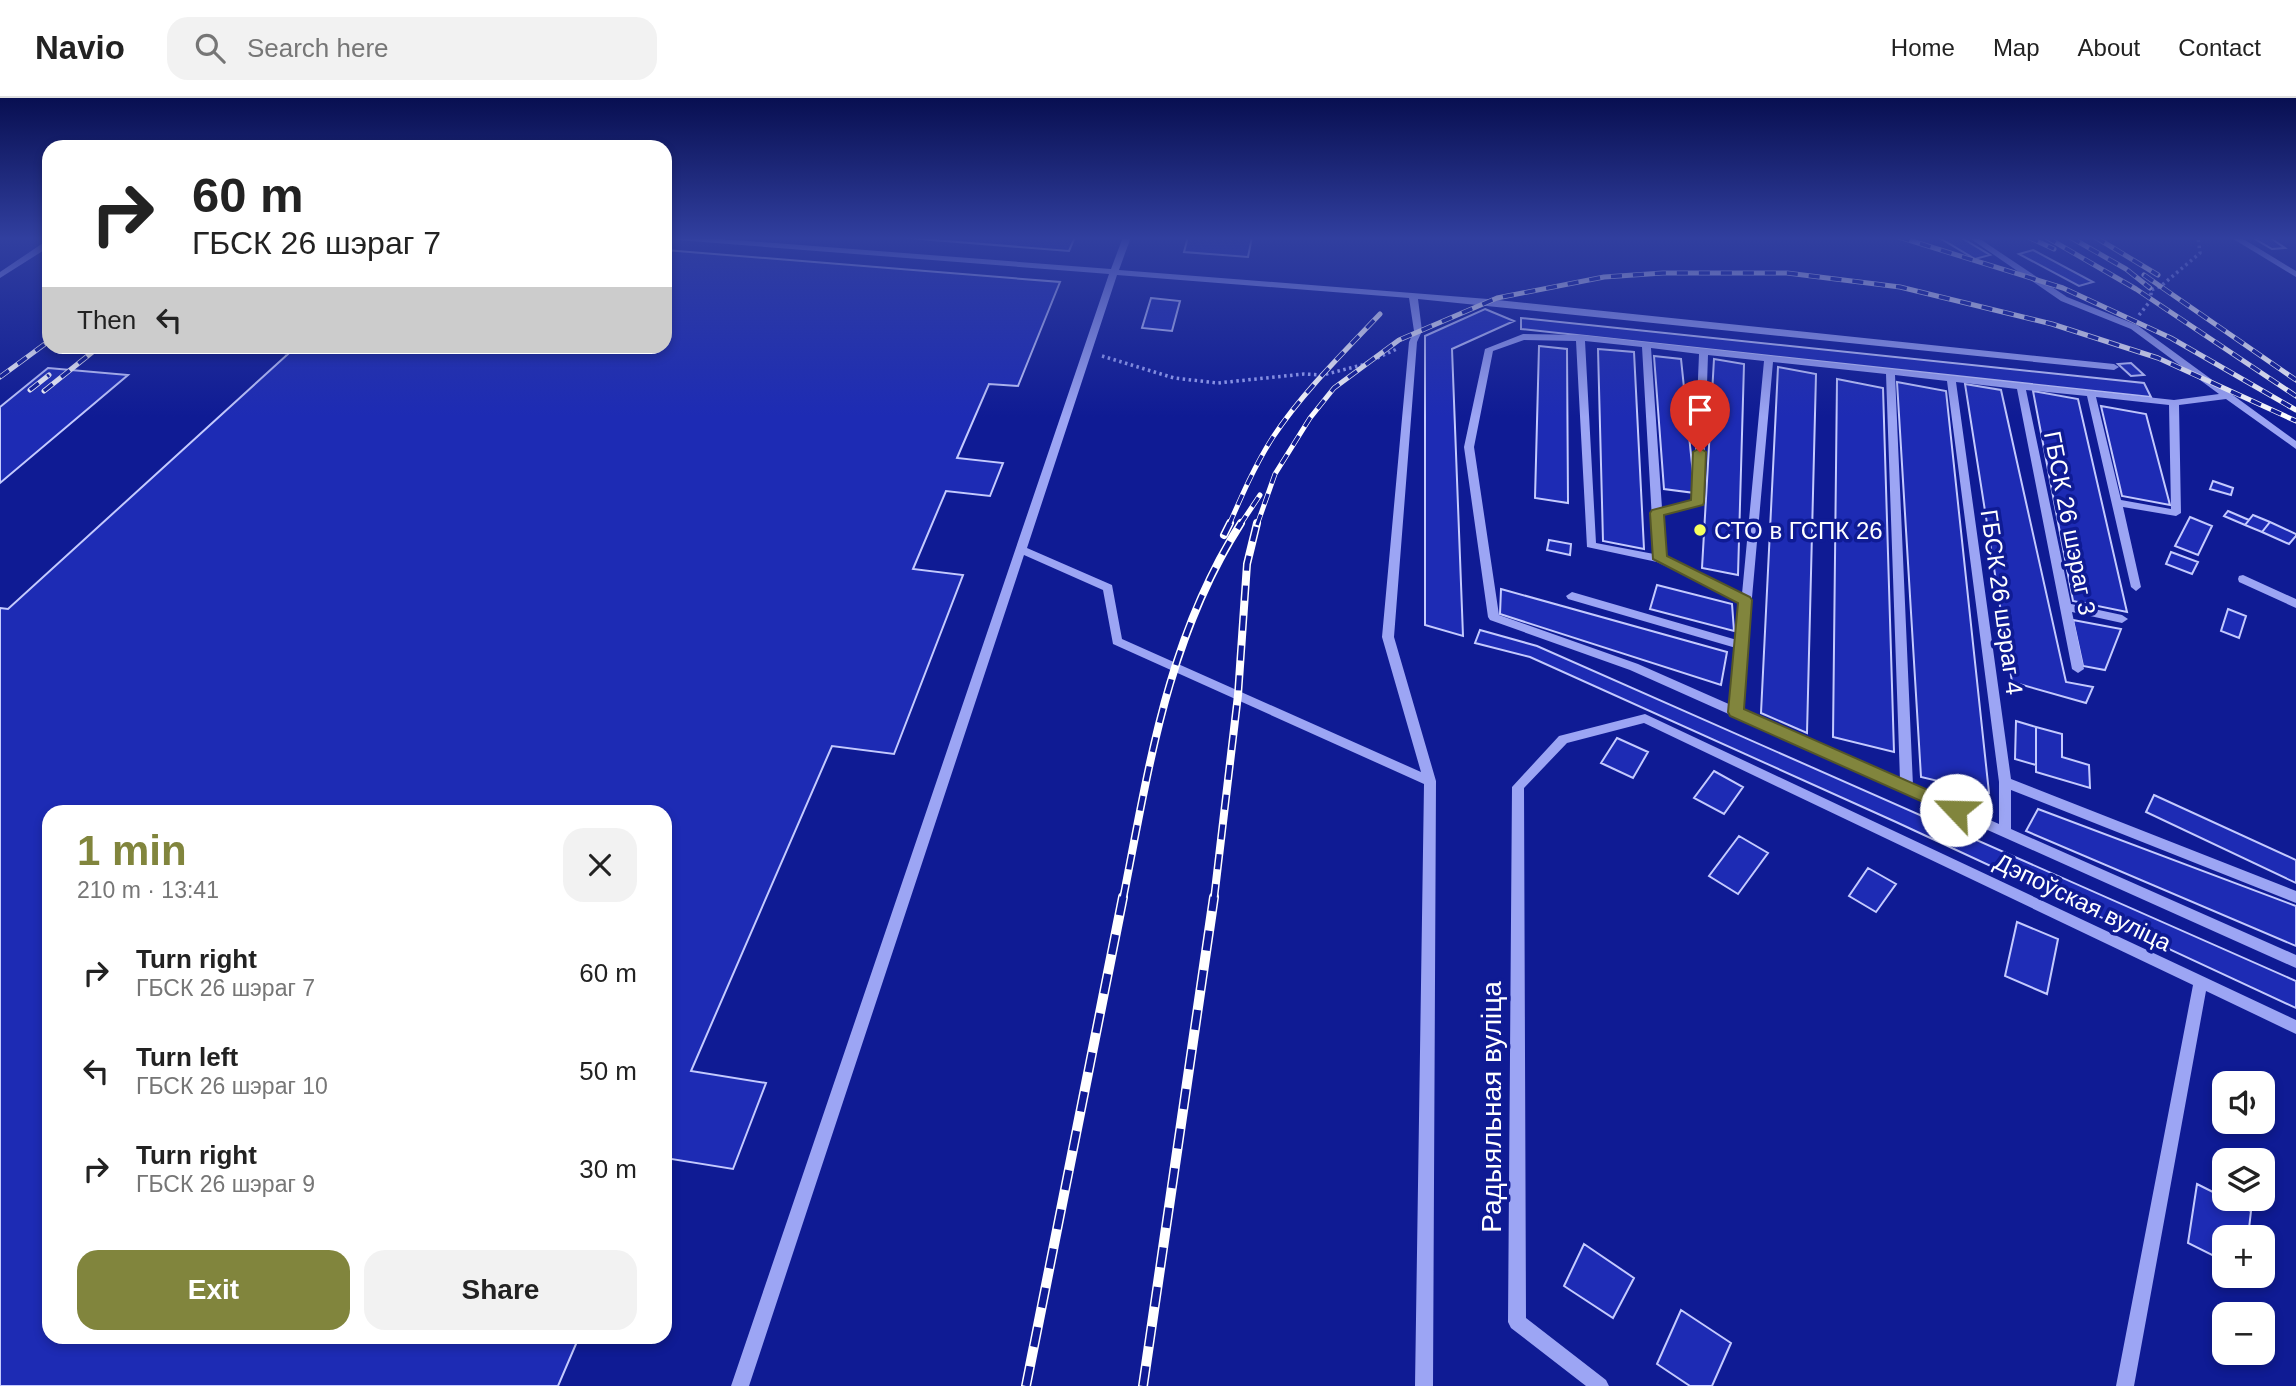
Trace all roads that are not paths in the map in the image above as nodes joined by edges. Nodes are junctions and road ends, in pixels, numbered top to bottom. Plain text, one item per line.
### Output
1 (1106, 297) edge
2 (1413, 297) edge
3 (1434, 297) edge
4 (2061, 297) edge
5 (1580, 338) junction
6 (1646, 345) junction
7 (1704, 351) junction
8 (1769, 358) junction
9 (2114, 367) dead end
10 (1889, 371) junction
11 (1951, 378) junction
12 (2021, 386) junction
13 (2091, 394) junction
14 (2225, 396) junction
15 (2174, 403) junction
16 (2296, 446) edge
17 (2117, 503) junction
18 (1657, 513) junction
19 (1021, 550) junction
20 (1660, 559) junction
21 (2243, 579) dead end
22 (2136, 587) dead end
23 (1572, 596) dead end
24 (1745, 600) junction
25 (2296, 604) edge
26 (2065, 607) junction
27 (2122, 619) dead end
28 (1741, 645) junction
29 (2078, 669) dead end
30 (1736, 712) junction
31 (1430, 781) junction
32 (2006, 782) junction
33 (1518, 787) joint
34 (1907, 788) junction
35 (2005, 831) junction
36 (2296, 897) edge
37 (2296, 962) edge
38 (2200, 983) junction
39 (2296, 1027) edge
40 (740, 1386) edge
41 (1423, 1386) edge
42 (1600, 1386) edge
43 (2124, 1386) edge

1 - 19 street
2 - 31 street
3 - 9 street
4 - 14 street
5 - 6 street
5 - 20 street
5 - 30 street
6 - 7 street
6 - 18 street
7 - 8 street
7 - 18 street
8 - 10 street
8 - 24 street
10 - 11 street
10 - 34 street
11 - 12 street
11 - 32 street, ГБСК 26 шэраг 4
12 - 13 street
12 - 26 street, ГБСК 26 шэраг 3
13 - 15 street
13 - 17 street
14 - 15 street
14 - 16 street
15 - 17 street
17 - 22 street
18 - 20 street
19 - 31 street
19 - 40 street
20 - 24 street
21 - 25 street
23 - 28 street
24 - 28 street
26 - 27 street
26 - 29 street, ГБСК 26 шэраг 3
28 - 30 street
30 - 34 street
31 - 41 street
32 - 35 street, ГБСК 26 шэраг 4
32 - 36 street
33 - 38 street, Дэпоўская вуліца
33 - 42 street, Радыяльная вуліца
34 - 35 street
35 - 37 street
38 - 39 street, Дэпоўская вуліца
38 - 43 street

